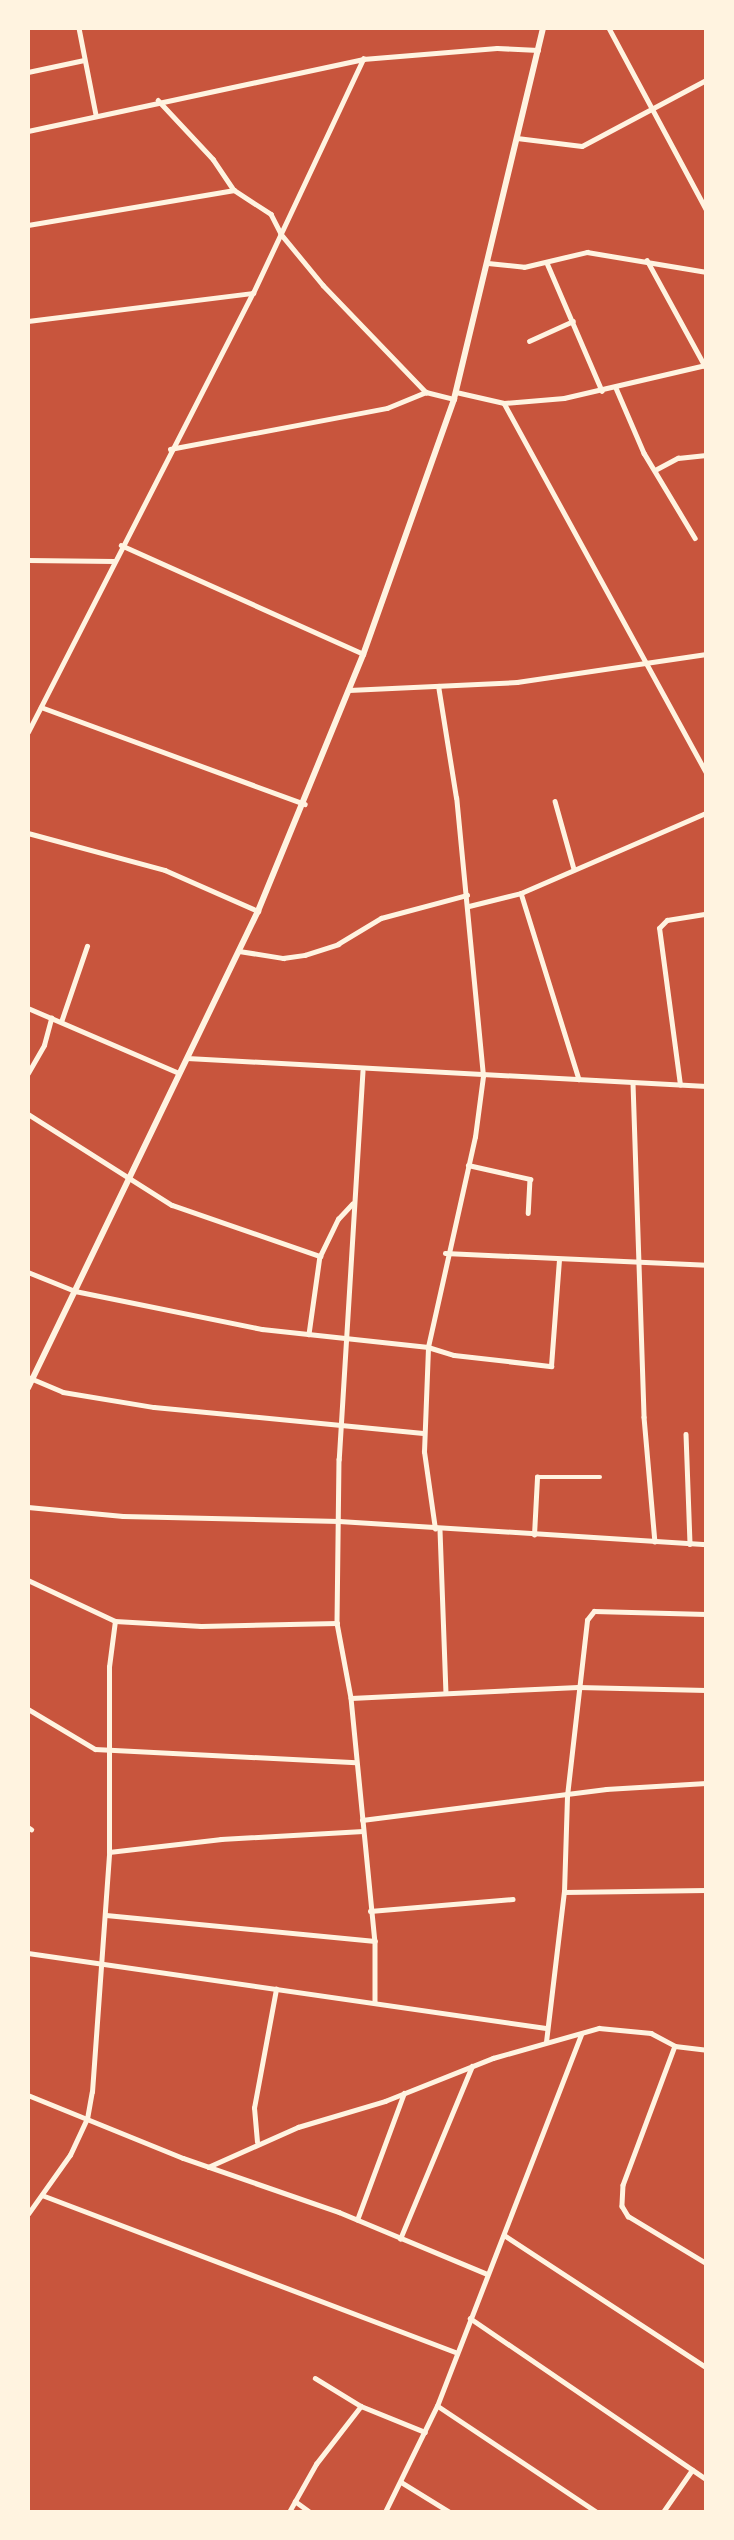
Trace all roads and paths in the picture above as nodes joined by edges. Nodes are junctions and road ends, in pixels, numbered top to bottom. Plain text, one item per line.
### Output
1 (79, 28) edge
2 (543, 28) edge
3 (609, 28) edge
4 (538, 50) junction
5 (363, 59) junction
6 (84, 60) junction
7 (28, 72) edge
8 (706, 80) edge
9 (158, 100) junction
10 (652, 108) junction
11 (96, 115) junction
12 (28, 131) edge
13 (517, 138) junction
14 (234, 190) junction
15 (706, 209) edge
16 (28, 225) edge
17 (281, 234) junction
18 (647, 260) junction
19 (488, 263) junction
20 (547, 263) junction
21 (706, 271) edge
22 (253, 293) junction
23 (28, 321) edge
24 (573, 321) junction
25 (529, 341) dead end
26 (705, 365) edge
27 (616, 388) junction
28 (602, 391) junction
29 (426, 392) junction
30 (455, 395) junction
31 (504, 403) junction
32 (170, 449) junction
33 (706, 455) edge
34 (655, 470) junction
35 (695, 538) dead end
36 (121, 545) junction
37 (28, 560) edge
38 (114, 561) junction
39 (363, 654) junction
40 (706, 654) edge
41 (646, 665) junction
42 (438, 686) junction
43 (349, 690) junction
44 (41, 707) junction
45 (28, 732) edge
46 (706, 772) edge
47 (555, 801) dead end
48 (305, 804) junction
49 (706, 813) edge
50 (28, 833) edge
51 (574, 869) junction
52 (522, 893) junction
53 (467, 895) junction
54 (469, 906) junction
55 (258, 911) junction
56 (706, 914) edge
57 (87, 946) dead end
58 (239, 951) junction
59 (28, 1008) edge
60 (51, 1018) junction
61 (61, 1022) junction
62 (187, 1059) junction
63 (363, 1071) junction
64 (28, 1073) edge
65 (179, 1073) junction
66 (483, 1076) junction
67 (579, 1080) junction
68 (633, 1083) junction
69 (680, 1085) junction
70 (706, 1086) edge
71 (28, 1115) edge
72 (468, 1165) junction
73 (128, 1179) junction
74 (352, 1204) junction
75 (528, 1213) dead end
76 (445, 1254) junction
77 (320, 1256) junction
78 (559, 1260) junction
79 (640, 1264) junction
80 (706, 1265) edge
81 (28, 1272) edge
82 (75, 1291) junction
83 (309, 1334) junction
84 (348, 1337) junction
85 (428, 1347) junction
86 (30, 1378) edge
87 (28, 1388) edge
88 (341, 1427) junction
89 (424, 1433) junction
90 (686, 1434) dead end
91 (600, 1477) dead end
92 (28, 1507) edge
93 (339, 1521) junction
94 (437, 1530) junction
95 (534, 1535) junction
96 (655, 1542) junction
97 (690, 1544) junction
98 (706, 1544) edge
99 (28, 1580) edge
100 (706, 1614) edge
101 (115, 1621) junction
102 (337, 1623) junction
103 (579, 1687) junction
104 (706, 1690) edge
105 (446, 1693) junction
106 (351, 1698) junction
107 (28, 1709) edge
108 (111, 1749) junction
109 (356, 1762) junction
110 (706, 1783) edge
111 (567, 1796) junction
112 (362, 1821) junction
113 (363, 1831) junction
114 (109, 1853) junction
115 (706, 1891) edge
116 (565, 1892) junction
117 (512, 1899) dead end
118 (370, 1911) junction
119 (106, 1915) junction
120 (375, 1941) junction
121 (28, 1953) edge
122 (101, 1961) junction
123 (276, 1989) junction
124 (375, 2002) junction
125 (547, 2028) junction
126 (581, 2033) junction
127 (545, 2042) junction
128 (675, 2046) junction
129 (706, 2050) edge
130 (472, 2066) junction
131 (404, 2093) junction
132 (28, 2095) edge
133 (87, 2119) junction
134 (257, 2142) junction
135 (208, 2167) junction
136 (42, 2195) junction
137 (28, 2214) edge
138 (357, 2220) junction
139 (504, 2235) junction
140 (400, 2239) junction
141 (706, 2263) edge
142 (487, 2274) junction
143 (470, 2318) junction
144 (456, 2352) junction
145 (706, 2368) edge
146 (315, 2378) dead end
147 (361, 2406) junction
148 (437, 2406) junction
149 (425, 2432) junction
150 (692, 2470) junction
151 (706, 2479) edge
152 (401, 2482) junction
153 (295, 2501) junction
154 (289, 2512) edge
155 (310, 2512) edge
156 (385, 2512) edge
157 (450, 2512) edge
158 (597, 2512) edge
159 (663, 2512) edge

1 - 6 street
2 - 4 main road
3 - 10 street
4 - 5 street
4 - 13 main road
5 - 9 street
5 - 17 street
6 - 7 street
6 - 11 street
8 - 10 street
9 - 11 street
9 - 14 street
10 - 13 street
10 - 15 street
11 - 12 street
13 - 19 main road
14 - 16 street
14 - 17 street
17 - 22 street
17 - 29 street
18 - 20 street
18 - 21 street
18 - 26 street
19 - 20 street
19 - 30 main road
20 - 24 street
22 - 23 street
22 - 32 street
24 - 25 street
24 - 28 street
26 - 27 street
27 - 28 street
27 - 34 street
28 - 31 street
29 - 30 street
29 - 32 street
30 - 31 street
30 - 39 main road
31 - 41 street
32 - 36 street
33 - 34 street
34 - 35 street
36 - 38 street
36 - 39 street
37 - 38 street
38 - 44 street
39 - 43 main road
40 - 41 street
41 - 42 street
41 - 46 street
42 - 43 street
42 - 53 street
43 - 48 main road
44 - 45 street
44 - 48 street
47 - 51 street
48 - 55 main road
49 - 51 street
50 - 55 street
51 - 52 street
52 - 54 street
52 - 67 street
53 - 54 street
53 - 58 street
54 - 66 street
55 - 58 main road
56 - 69 street
57 - 61 street
58 - 62 main road
59 - 60 street
60 - 61 street
60 - 64 street
61 - 65 street
62 - 63 street
62 - 65 main road
63 - 66 street
63 - 74 street
65 - 73 main road
66 - 67 street
66 - 72 street
67 - 68 street
68 - 69 street
68 - 79 street
69 - 70 street
71 - 73 street
72 - 75 street
72 - 76 street
73 - 77 street
73 - 82 main road
74 - 77 street
74 - 84 street
76 - 78 street
76 - 85 street
77 - 83 street
78 - 79 street
78 - 85 street
79 - 80 street
79 - 96 street
81 - 82 street
82 - 83 street
82 - 86 main road
83 - 84 street
84 - 85 street
84 - 88 street
85 - 89 street
86 - 87 main road
86 - 88 street
88 - 89 street
88 - 93 street
89 - 94 street
90 - 97 street
91 - 95 street
92 - 93 street
93 - 94 street
93 - 102 street
94 - 95 street
94 - 105 street
95 - 96 street
96 - 97 street
97 - 98 street
99 - 101 street
100 - 103 street
101 - 102 street
101 - 108 street
102 - 106 street
103 - 104 street
103 - 105 street
103 - 111 street
105 - 106 street
106 - 109 street
107 - 108 street
108 - 109 street
108 - 114 street
109 - 112 street
110 - 111 street
111 - 112 street
111 - 116 street
112 - 113 street
113 - 114 street
113 - 118 street
114 - 119 street
115 - 116 street
116 - 125 street
117 - 118 street
118 - 120 street
119 - 120 street
119 - 122 street
120 - 124 street
121 - 122 street
122 - 123 street
122 - 133 street
123 - 124 street
123 - 134 street
124 - 125 street
125 - 127 street
126 - 127 street
126 - 128 street
126 - 139 street
127 - 130 street
128 - 129 street
128 - 141 street
130 - 131 street
130 - 140 street
131 - 134 street
131 - 138 street
132 - 133 street
133 - 135 street
133 - 136 street
134 - 135 street
135 - 138 street
136 - 137 street
136 - 144 street
138 - 140 street
139 - 142 street
139 - 145 street
140 - 142 street
142 - 143 street
143 - 144 street
143 - 150 street
144 - 148 street
146 - 147 street
147 - 149 street
147 - 153 street
148 - 149 street
148 - 158 street
149 - 152 street
150 - 151 street
150 - 159 street
152 - 156 street
152 - 157 street
153 - 154 street
153 - 155 street

